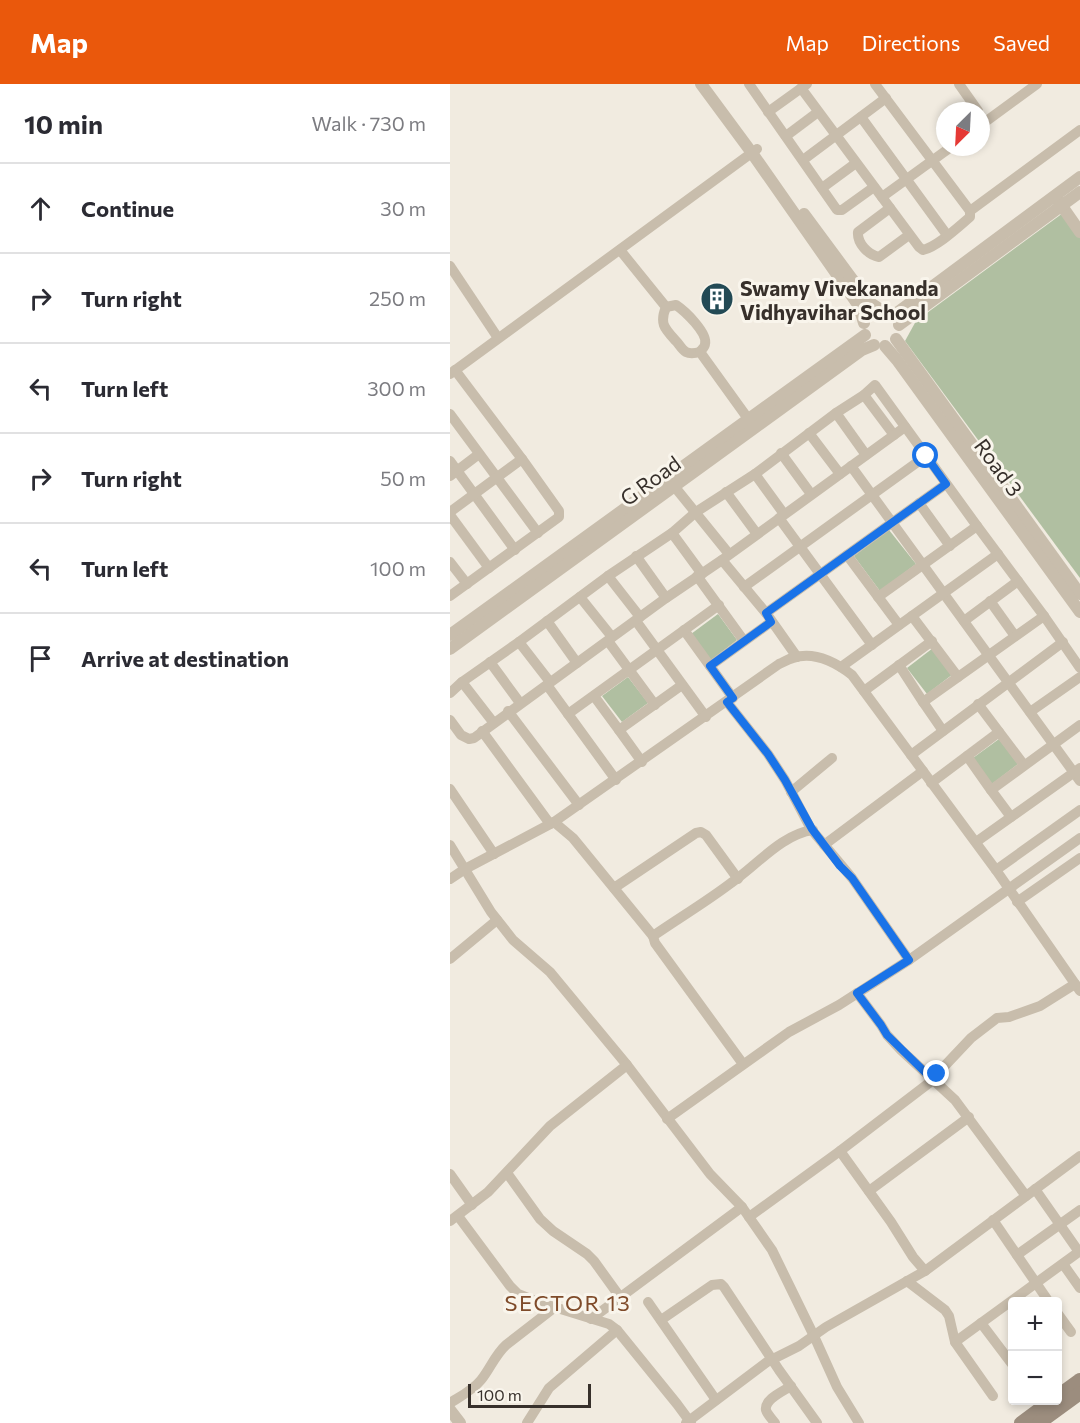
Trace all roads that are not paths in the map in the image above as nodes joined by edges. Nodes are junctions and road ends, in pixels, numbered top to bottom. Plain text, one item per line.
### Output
1 (875, 84) edge
2 (959, 84) edge
3 (1037, 84) edge
4 (705, 85) edge
5 (752, 85) edge
6 (804, 86) edge
7 (886, 98) junction
8 (972, 102) edge
9 (768, 112) junction
10 (818, 112) junction
11 (990, 115) edge
12 (861, 117) junction
13 (1080, 130) edge
14 (786, 136) junction
15 (836, 136) junction
16 (754, 151) junction
17 (938, 156) edge
18 (803, 160) junction
19 (932, 160) junction
20 (856, 163) junction
21 (1080, 177) edge
22 (907, 179) junction
23 (874, 187) junction
24 (822, 188) junction
25 (1080, 192) edge
26 (882, 197) junction
27 (1058, 201) junction
28 (890, 208) junction
29 (970, 211) junction
30 (1080, 232) edge
31 (909, 235) junction
32 (947, 235) junction
33 (620, 249) junction
34 (450, 266) edge
35 (666, 307) junction
36 (881, 310) junction
37 (897, 320) junction
38 (864, 329) junction
39 (498, 338) junction
40 (885, 343) junction
41 (700, 352) junction
42 (453, 372) edge
43 (864, 395) junction
44 (836, 413) junction
45 (450, 414) edge
46 (749, 420) junction
47 (905, 427) junction
48 (810, 433) junction
49 (894, 435) junction
50 (781, 453) junction
51 (479, 454) junction
52 (866, 455) junction
53 (926, 456) junction
54 (522, 459) junction
55 (450, 461) edge
56 (851, 466) junction
57 (454, 473) edge
58 (755, 474) junction
59 (840, 474) junction
60 (496, 478) junction
61 (946, 484) junction
62 (674, 486) junction
63 (726, 492) junction
64 (474, 494) junction
65 (812, 495) junction
66 (872, 495) junction
67 (919, 503) junction
68 (696, 512) junction
69 (450, 513) edge
70 (782, 516) junction
71 (892, 522) junction
72 (977, 526) junction
73 (672, 532) junction
74 (538, 533) junction
75 (757, 534) junction
76 (800, 546) junction
77 (950, 546) junction
78 (515, 550) junction
79 (998, 554) junction
80 (847, 555) junction
81 (636, 556) junction
82 (725, 557) junction
83 (450, 562) edge
84 (923, 565) junction
85 (489, 568) junction
86 (820, 574) junction
87 (700, 575) junction
88 (608, 576) junction
89 (1018, 581) junction
90 (467, 584) junction
91 (744, 587) junction
92 (944, 593) junction
93 (1080, 594) edge
94 (450, 596) edge
95 (580, 597) junction
96 (878, 597) junction
97 (666, 598) junction
98 (990, 602) junction
99 (718, 605) junction
100 (1080, 612) edge
101 (912, 616) junction
102 (1044, 616) junction
103 (769, 617) junction
104 (638, 619) junction
105 (547, 621) junction
106 (964, 621) junction
107 (899, 626) junction
108 (684, 630) junction
109 (450, 635) edge
110 (1016, 636) junction
111 (610, 639) junction
112 (744, 641) junction
113 (932, 641) junction
114 (519, 642) junction
115 (1063, 642) junction
116 (872, 645) junction
117 (450, 649) edge
118 (657, 650) junction
119 (989, 655) junction
120 (797, 657) junction
121 (490, 662) junction
122 (577, 663) junction
123 (710, 666) junction
124 (899, 666) junction
125 (841, 667) junction
126 (1080, 668) edge
127 (629, 670) junction
128 (1080, 676) edge
129 (958, 677) junction
130 (462, 682) junction
131 (1008, 682) junction
132 (548, 684) junction
133 (682, 685) junction
134 (864, 691) junction
135 (450, 693) edge
136 (594, 696) junction
137 (730, 700) junction
138 (923, 702) junction
139 (520, 703) junction
140 (978, 704) junction
141 (655, 705) junction
142 (508, 711) junction
143 (1030, 712) junction
144 (568, 714) junction
145 (705, 717) junction
146 (450, 720) edge
147 (493, 722) junction
148 (1080, 725) edge
149 (619, 730) junction
150 (482, 731) junction
151 (943, 731) junction
152 (999, 732) junction
153 (1053, 744) junction
154 (911, 755) junction
155 (967, 756) junction
156 (832, 758) dead end
157 (642, 762) junction
158 (1024, 765) junction
159 (923, 771) junction
160 (1078, 774) edge
161 (616, 780) junction
162 (931, 783) junction
163 (450, 789) edge
164 (991, 790) junction
165 (791, 792) junction
166 (579, 805) junction
167 (1080, 810) edge
168 (1011, 817) junction
169 (552, 823) junction
170 (813, 830) junction
171 (1080, 838) edge
172 (976, 842) junction
173 (450, 845) edge
174 (824, 845) junction
175 (494, 854) junction
176 (1080, 858) edge
177 (465, 870) junction
178 (996, 870) junction
179 (450, 879) edge
180 (738, 879) junction
181 (614, 888) junction
182 (1009, 889) junction
183 (1017, 902) junction
184 (497, 920) junction
185 (653, 936) junction
186 (450, 959) edge
187 (909, 960) junction
188 (1077, 987) edge
189 (857, 993) junction
190 (743, 1064) junction
191 (627, 1065) junction
192 (933, 1080) junction
193 (969, 1117) junction
194 (667, 1119) junction
195 (840, 1151) junction
196 (1080, 1156) edge
197 (507, 1173) junction
198 (450, 1174) edge
199 (869, 1191) junction
200 (1030, 1192) junction
201 (472, 1205) junction
202 (742, 1207) junction
203 (1080, 1210) edge
204 (749, 1216) junction
205 (454, 1219) edge
206 (993, 1220) junction
207 (1060, 1225) junction
208 (1079, 1252) edge
209 (1017, 1256) junction
210 (1063, 1264) junction
211 (925, 1271) junction
212 (908, 1281) junction
213 (1035, 1284) junction
214 (1080, 1288) edge
215 (620, 1297) junction
216 (1021, 1297) edge
217 (1045, 1297) edge
218 (648, 1302) dead end
219 (555, 1308) junction
220 (1008, 1308) edge
221 (591, 1319) junction
222 (661, 1320) junction
223 (1062, 1320) edge
224 (981, 1323) junction
225 (617, 1330) junction
226 (1071, 1332) dead end
227 (814, 1336) junction
228 (955, 1342) junction
229 (773, 1359) junction
230 (1008, 1359) edge
231 (1080, 1380) edge
232 (792, 1386) junction
233 (1062, 1393) edge
234 (1080, 1393) edge
235 (993, 1396) dead end
236 (716, 1400) junction
237 (450, 1403) edge
238 (1046, 1405) edge
239 (450, 1410) edge
240 (689, 1422) edge
241 (460, 1423) edge
242 (527, 1423) edge
243 (775, 1423) edge
244 (817, 1423) edge
245 (859, 1423) edge
246 (1021, 1423) edge
247 (1039, 1423) edge

1 - 7 street
2 - 8 street
3 - 11 street
4 - 16 street
5 - 9 street
6 - 9 street
6 - 10 street
7 - 12 street
7 - 19 street
9 - 14 street
10 - 14 street
10 - 15 street
12 - 15 street
12 - 22 street
13 - 29 street
14 - 18 street
15 - 18 street
15 - 20 street
16 - 33 street
16 - 36 street
16 - 38 street
17 - 19 street
18 - 24 street
19 - 22 street
19 - 29 street
20 - 23 street
20 - 24 street
21 - 27 street
22 - 26 street
22 - 32 street
23 - 24 street
23 - 26 street
25 - 27 street
26 - 28 street
27 - 30 street
27 - 37 street
28 - 31 street
28 - 31 street
29 - 32 street
31 - 32 street
33 - 35 street
33 - 39 street
34 - 39 street
35 - 41 street
35 - 41 street
36 - 37 street
36 - 38 street
37 - 40 street
38 - 40 street
38 - 46 street, G Road
39 - 42 street
40 - 62 street, G Road
40 - 93 street, Road 3
40 - 100 street, Road 3
41 - 46 street
42 - 54 street
43 - 44 street
43 - 47 street
43 - 49 street
44 - 48 street
44 - 52 street
45 - 51 street
46 - 109 street, G Road
47 - 49 street
47 - 53 street
48 - 50 street
48 - 59 street
49 - 52 street
50 - 58 street
50 - 65 street
51 - 57 street
51 - 60 street
52 - 56 street
53 - 61 street
53 - 66 street
54 - 60 street
54 - 74 street
55 - 57 street
56 - 59 street
56 - 66 street
57 - 64 street
58 - 63 street
58 - 70 street
59 - 65 street
60 - 64 street
60 - 74 street
61 - 67 street
61 - 72 street
62 - 68 street
62 - 117 street, G Road
63 - 68 street
63 - 75 street
64 - 69 street
64 - 78 street
65 - 70 street
66 - 71 street
66 - 76 street
67 - 71 street
67 - 77 street
68 - 73 street
68 - 82 street
69 - 85 street
70 - 75 street
70 - 76 street
71 - 80 street
71 - 84 street
72 - 77 street
72 - 79 street
73 - 81 street
73 - 87 street
74 - 78 street
75 - 82 street
76 - 86 street
76 - 91 street
77 - 84 street
78 - 85 street
79 - 89 street
79 - 92 street
80 - 86 street
80 - 96 street
81 - 88 street
81 - 97 street
82 - 87 street
82 - 91 street
83 - 90 street
84 - 92 street
84 - 96 street
85 - 90 street
86 - 103 street
86 - 116 street
87 - 97 street
87 - 99 street
88 - 95 street
88 - 104 street
89 - 98 street
89 - 102 street
90 - 94 street
91 - 103 street
92 - 101 street
92 - 106 street
95 - 105 street
95 - 111 street
96 - 107 street
97 - 104 street
98 - 106 street
98 - 110 street
99 - 108 street
99 - 112 street
101 - 107 street
101 - 113 street
102 - 110 street
102 - 115 street
103 - 112 street
103 - 120 street
104 - 111 street
104 - 118 street
105 - 114 street
105 - 122 street
106 - 119 street
107 - 116 street
108 - 118 street
108 - 123 street
110 - 119 street
111 - 122 street
111 - 127 street
112 - 123 street
113 - 124 street
113 - 129 street
114 - 121 street
114 - 132 street
115 - 126 street
115 - 131 street
116 - 125 street
118 - 127 street
118 - 133 street
119 - 129 street
119 - 131 street
120 - 125 street
120 - 137 street
121 - 130 street
121 - 139 street
122 - 132 street
123 - 137 street
124 - 134 street
124 - 138 street
125 - 134 street
127 - 136 street
127 - 141 street
128 - 143 street
129 - 138 street
130 - 135 street
130 - 147 street
131 - 140 street
131 - 143 street
132 - 139 street
132 - 144 street
133 - 141 street
133 - 145 street
134 - 154 street
136 - 144 street
136 - 149 street
137 - 145 street
137 - 165 street
138 - 151 street
139 - 142 street
140 - 151 street
140 - 152 street
141 - 149 street
142 - 147 street
142 - 166 street
143 - 153 street
144 - 161 street
145 - 157 street
146 - 150 street
147 - 150 street
148 - 153 street
149 - 157 street
150 - 169 street
151 - 154 street
152 - 155 street
152 - 158 street
153 - 158 street
153 - 160 street
154 - 159 street
155 - 162 street
155 - 164 street
156 - 165 street
157 - 161 street
158 - 164 street
159 - 162 street
159 - 174 street
160 - 168 street
161 - 166 street
162 - 172 street
163 - 175 street
164 - 168 street
165 - 170 street
166 - 169 street
167 - 178 street
168 - 172 street
169 - 175 street
169 - 181 street
170 - 174 street
170 - 180 street
171 - 182 street
172 - 178 street
173 - 177 street
174 - 187 street
175 - 177 street
176 - 183 street
177 - 179 street
177 - 184 street
178 - 182 street
180 - 181 street
180 - 185 street
181 - 185 street
182 - 183 street
182 - 187 street
183 - 188 street
184 - 186 street
184 - 191 street
185 - 190 street
187 - 189 street
188 - 192 street
189 - 190 street
189 - 192 street
190 - 194 street
191 - 194 street
191 - 197 street
192 - 193 street
192 - 195 street
193 - 199 street
193 - 200 street
194 - 202 street
195 - 199 street
195 - 204 street
196 - 200 street
197 - 201 street
197 - 215 street
198 - 201 street
199 - 211 street
200 - 206 street
200 - 207 street
201 - 205 street
202 - 204 street
202 - 215 street
203 - 207 street
204 - 227 street
205 - 219 street
206 - 209 street
206 - 211 street
207 - 208 street
207 - 209 street
208 - 210 street
209 - 213 street
210 - 213 street
210 - 214 street
211 - 212 street
212 - 227 street
212 - 228 street
213 - 216 street
213 - 217 street
215 - 221 street
218 - 222 street
219 - 221 street
219 - 237 street
220 - 224 street
221 - 225 street
222 - 229 street
222 - 236 street
223 - 226 street
224 - 228 street
224 - 230 street
225 - 240 street
225 - 242 street
227 - 229 street
227 - 245 street
228 - 235 street
229 - 232 street
229 - 236 street
231 - 233 main road
232 - 243 street
232 - 244 street
234 - 247 main road
236 - 240 street
238 - 246 main road
239 - 241 street

